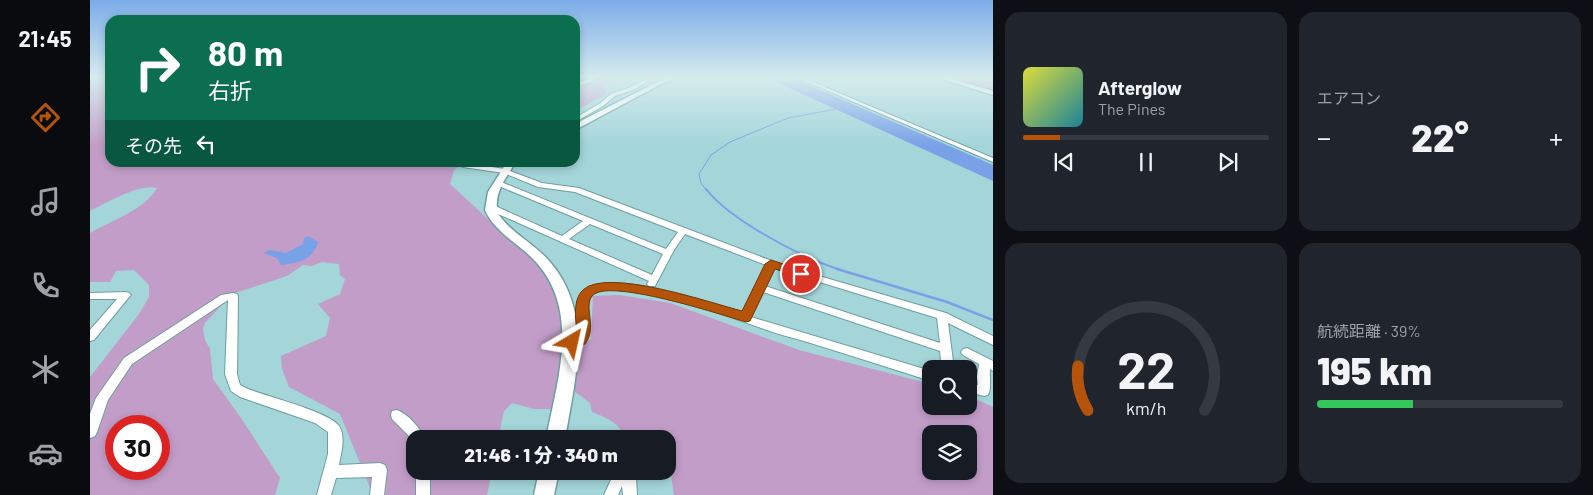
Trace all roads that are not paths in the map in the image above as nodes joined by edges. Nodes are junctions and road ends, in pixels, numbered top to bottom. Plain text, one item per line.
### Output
1 (607, 100) edge
2 (627, 100) edge
3 (852, 100) edge
4 (580, 117) edge
5 (580, 124) edge
6 (993, 160) edge
7 (482, 167) edge
8 (505, 172) edge
9 (490, 207) junction
10 (589, 221) junction
11 (684, 231) junction
12 (563, 239) junction
13 (668, 253) junction
14 (771, 264) junction
15 (654, 280) junction
16 (760, 288) junction
17 (651, 291) junction
18 (90, 296) edge
19 (942, 316) junction
20 (746, 317) junction
21 (90, 337) edge
22 (993, 341) edge
23 (572, 342) junction
24 (946, 349) junction
25 (966, 352) dead end
26 (947, 360) edge
27 (989, 364) edge
28 (922, 373) edge
29 (988, 380) edge
30 (977, 389) edge
31 (397, 415) dead end
32 (412, 430) edge
33 (557, 430) edge
34 (90, 432) edge
35 (330, 472) junction
36 (423, 480) edge
37 (547, 480) edge
38 (324, 495) edge
39 (377, 495) edge
40 (423, 495) edge
41 (544, 495) edge
42 (611, 495) edge
43 (630, 495) edge

1 - 4 street
2 - 5 highway
3 - 6 street
7 - 8 street
8 - 9 highway
8 - 10 street
8 - 11 street
9 - 12 street
9 - 23 highway
10 - 12 street
10 - 13 street
11 - 13 street
11 - 14 street
12 - 15 street
13 - 15 street
14 - 16 street
14 - 19 street
15 - 17 street
16 - 20 street
16 - 24 street
17 - 20 street
17 - 23 street
18 - 21 street
19 - 22 street
19 - 24 street
20 - 28 street
23 - 33 highway
24 - 26 street
25 - 27 street
27 - 29 street
29 - 30 street
31 - 32 street
34 - 35 street
35 - 38 street
35 - 39 street
36 - 40 street
37 - 41 highway
42 - 43 street

